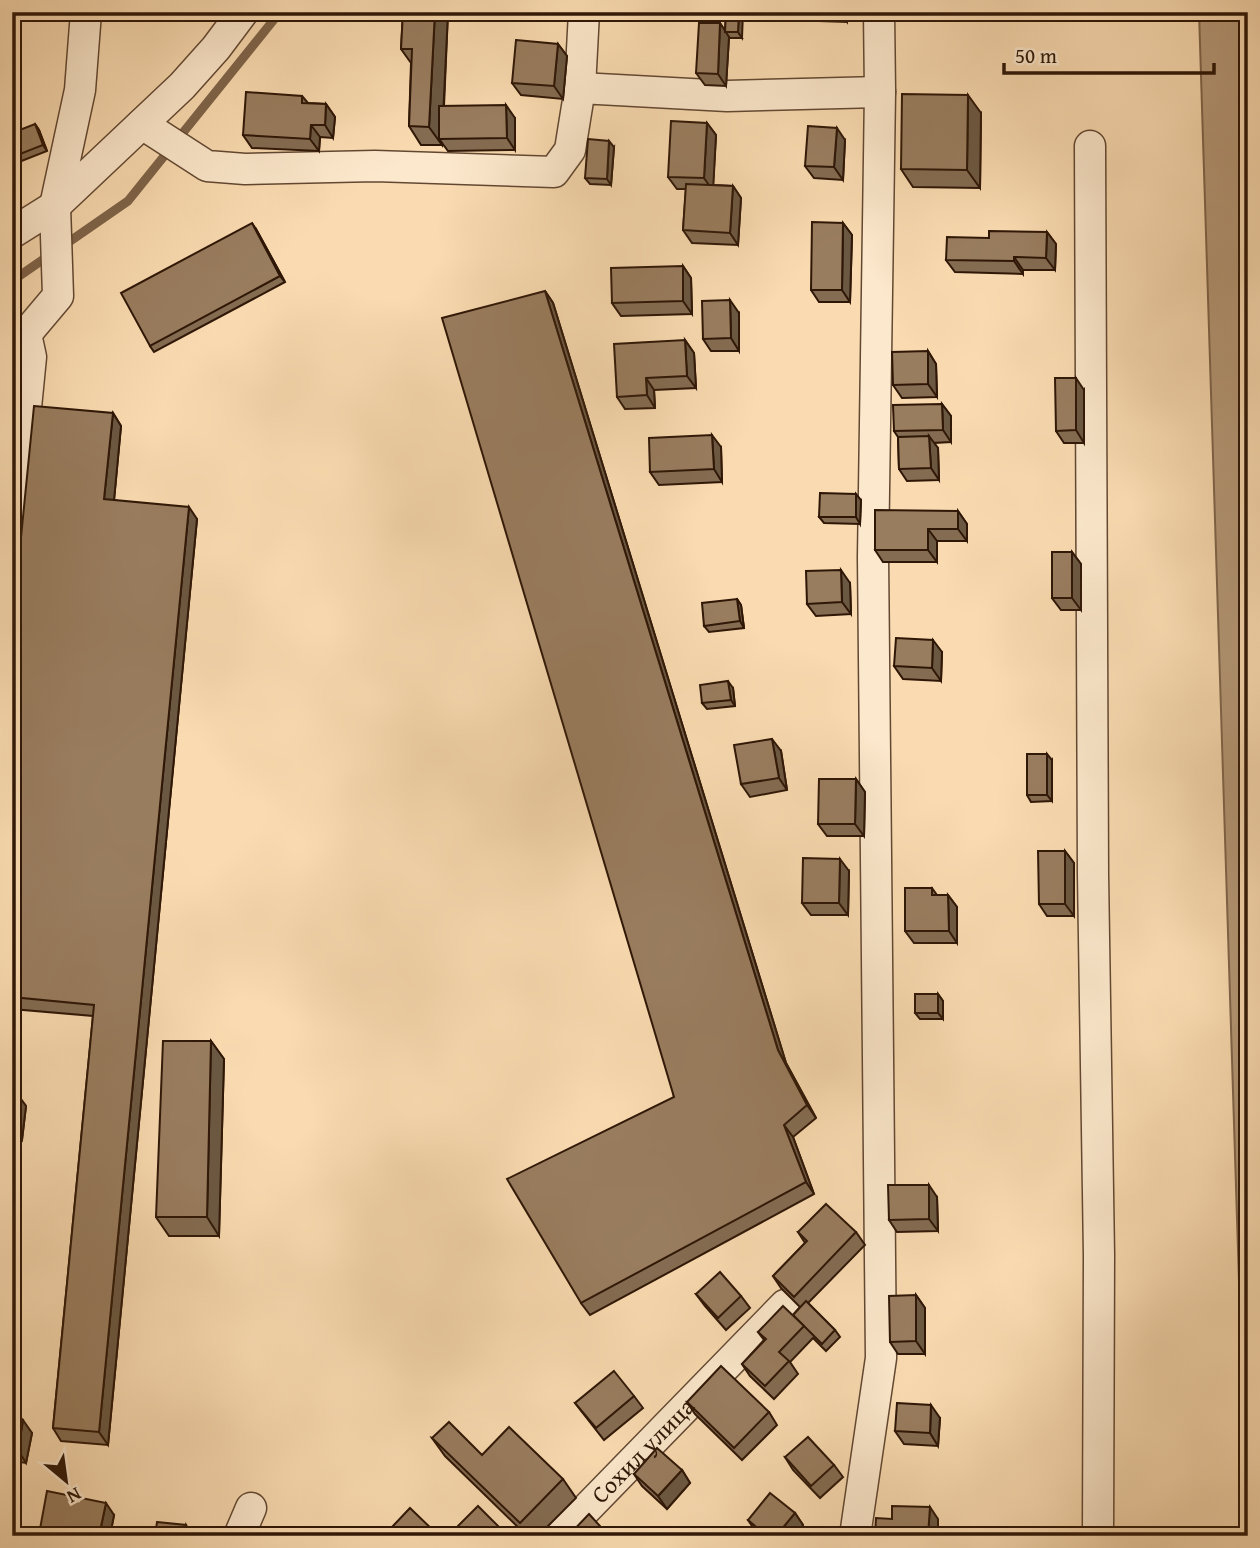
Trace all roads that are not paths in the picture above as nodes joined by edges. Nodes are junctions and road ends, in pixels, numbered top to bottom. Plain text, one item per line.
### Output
1 (86, 12) edge
2 (243, 12) edge
3 (584, 12) edge
4 (879, 12) edge
5 (580, 88) junction
6 (880, 92) junction
7 (142, 124) junction
8 (1090, 146) dead end
9 (55, 206) junction
10 (12, 233) edge
11 (19, 337) edge
12 (12, 549) edge
13 (785, 1305) edge
14 (251, 1508) dead end
15 (239, 1536) edge
16 (560, 1536) edge
17 (855, 1536) edge
18 (1098, 1536) edge

1 - 9 street
2 - 7 street
3 - 5 street
4 - 6 street
5 - 6 street
5 - 7 street
6 - 17 street
7 - 9 street
8 - 18 street
9 - 10 street
9 - 11 street
11 - 12 street
13 - 16 street, Сохил улица
14 - 15 street

